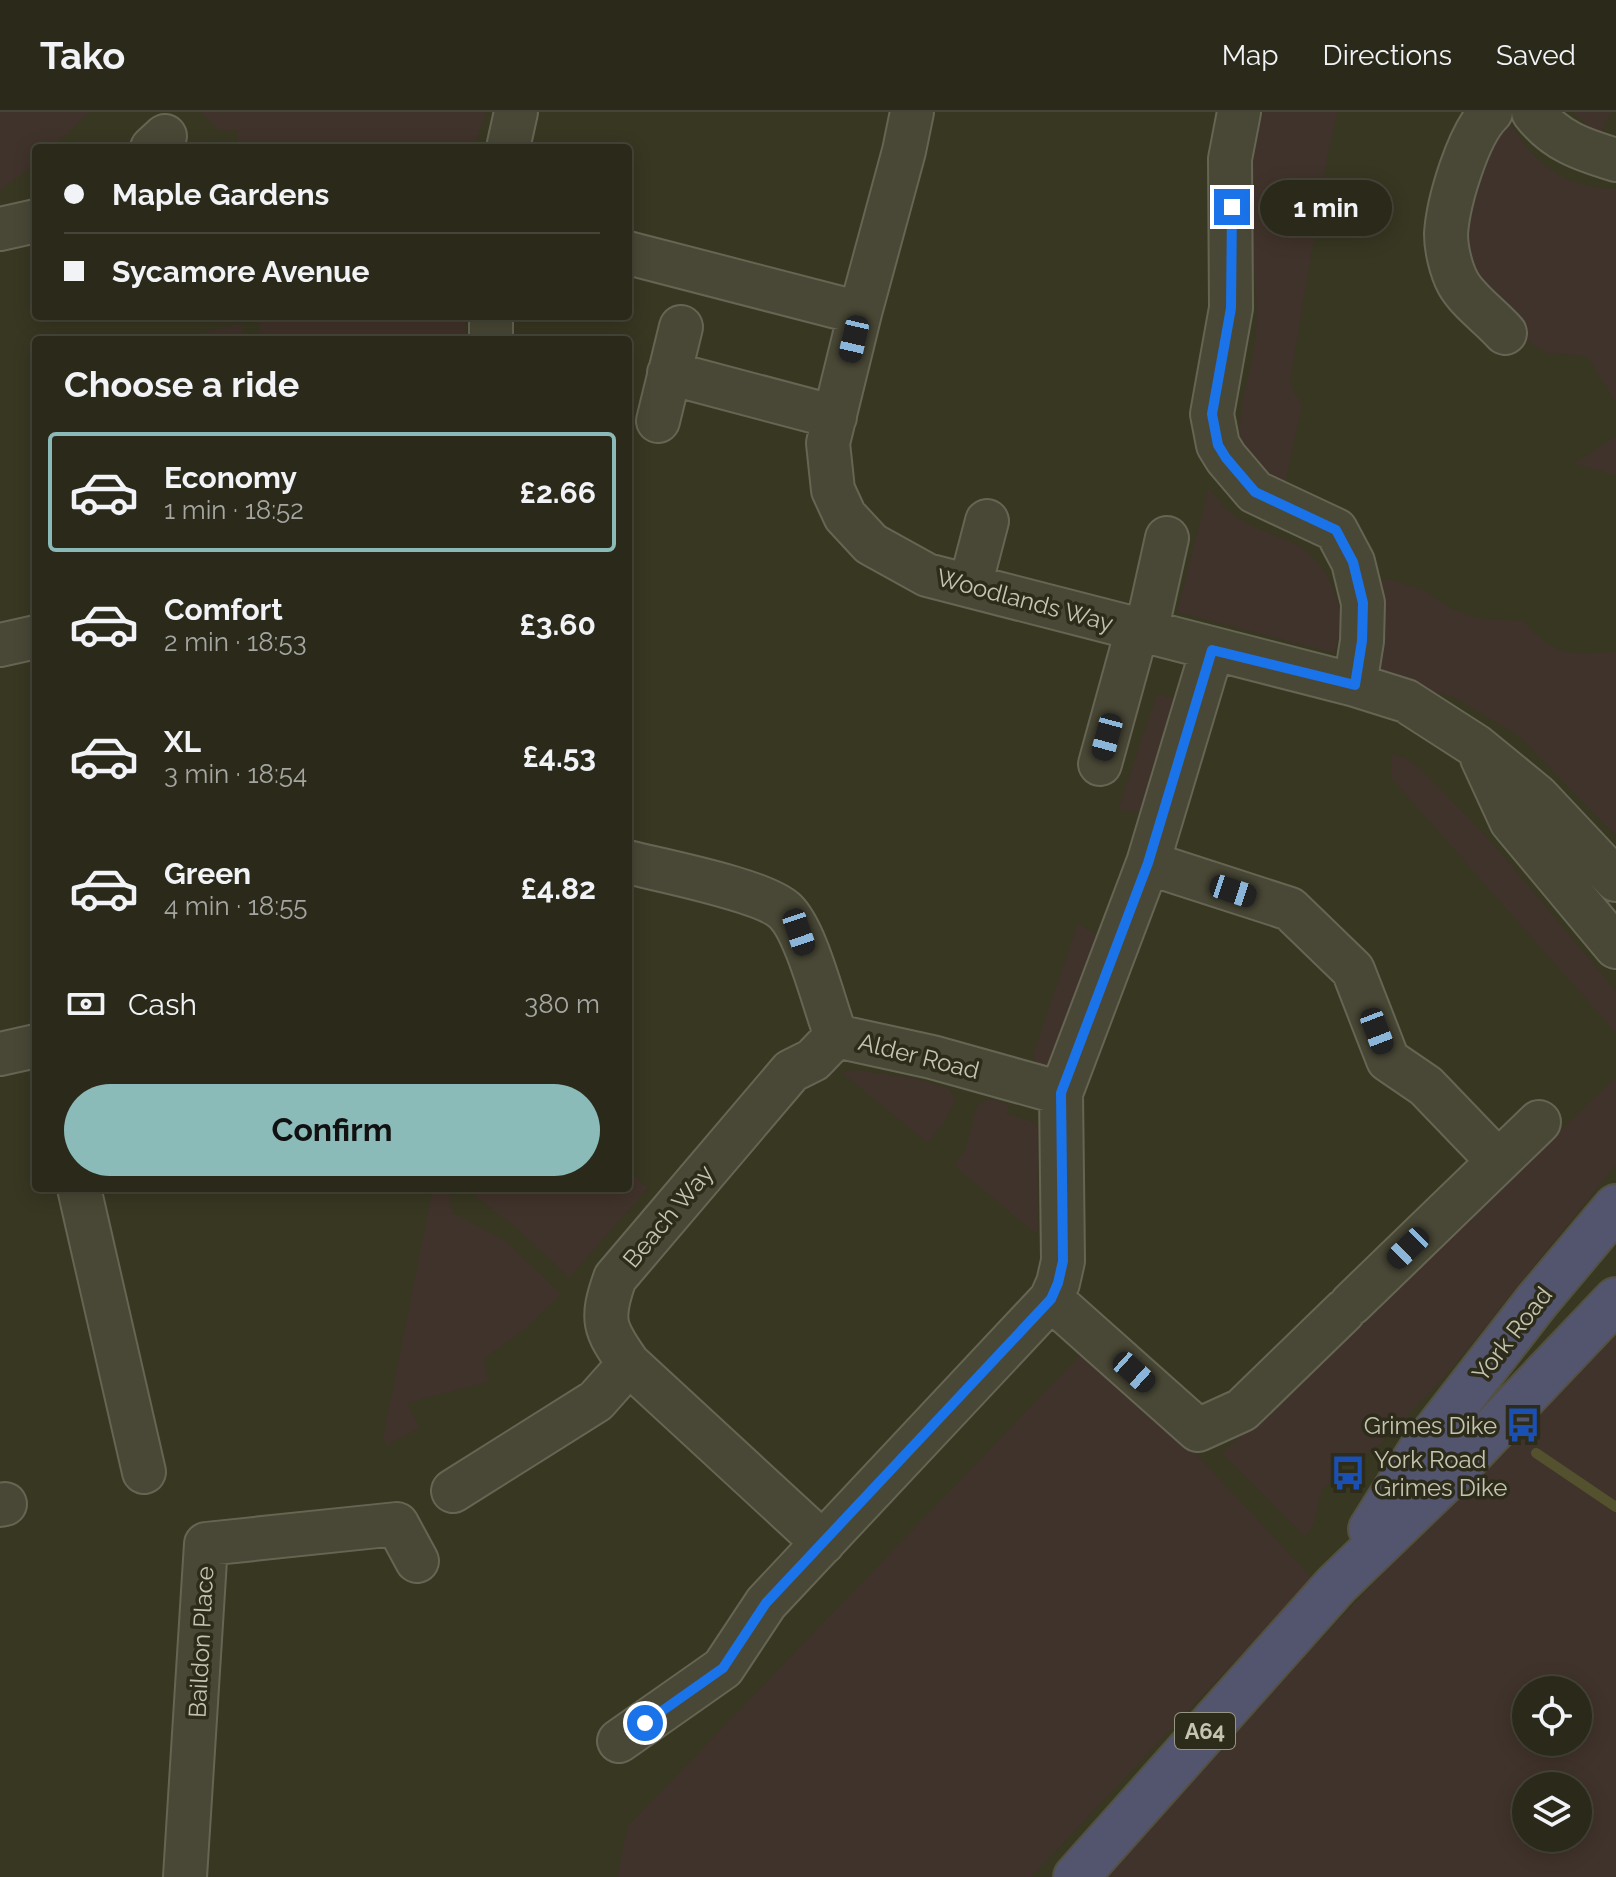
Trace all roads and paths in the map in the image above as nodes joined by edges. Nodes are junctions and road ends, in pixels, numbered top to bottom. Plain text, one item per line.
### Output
1 (516, 112) edge
2 (912, 112) edge
3 (1239, 112) edge
4 (1491, 112) edge
5 (1533, 112) edge
6 (509, 144) edge
7 (1616, 160) edge
8 (32, 222) edge
9 (0, 229) edge
10 (632, 254) edge
11 (860, 313) junction
12 (681, 327) dead end
13 (1505, 333) dead end
14 (669, 373) junction
15 (835, 417) junction
16 (658, 421) dead end
17 (987, 521) dead end
18 (1167, 538) dead end
19 (970, 586) junction
20 (1141, 631) junction
21 (32, 638) edge
22 (0, 645) edge
23 (1212, 650) junction
24 (1355, 685) junction
25 (1476, 746) junction
26 (1100, 764) dead end
27 (632, 863) edge
28 (1148, 863) junction
29 (1616, 880) edge
30 (1616, 947) edge
31 (836, 1036) junction
32 (32, 1047) edge
33 (0, 1054) edge
34 (1061, 1093) junction
35 (1539, 1122) dead end
36 (1498, 1161) junction
37 (80, 1192) edge
38 (1616, 1207) edge
39 (1051, 1299) junction
40 (1616, 1300) edge
41 (629, 1364) junction
42 (144, 1472) dead end
43 (453, 1491) dead end
44 (823, 1543) junction
45 (417, 1561) dead end
46 (1336, 1585) junction
47 (619, 1741) dead end
48 (185, 1877) edge
49 (1076, 1877) edge

1 - 6 street
2 - 11 street, Woodlands Way
3 - 24 street
4 - 13 street
5 - 7 street
8 - 9 street
10 - 11 street
11 - 15 street, Woodlands Way
12 - 14 street
14 - 15 street
14 - 16 street
15 - 19 street, Woodlands Way
17 - 19 street
18 - 20 street
19 - 20 street, Woodlands Way
20 - 23 street, Woodlands Way
20 - 26 street
21 - 22 street
23 - 24 street, Woodlands Way
23 - 28 street
24 - 25 street, Woodlands Way
25 - 29 street, Woodlands Way
25 - 30 street
27 - 31 street, Alder Road
28 - 34 street
28 - 36 street
31 - 34 street, Alder Road
31 - 41 street, Beach Way
32 - 33 street
34 - 39 street
35 - 36 street
36 - 39 street
37 - 42 street
38 - 46 highway, York Road / A64
39 - 44 street
40 - 46 highway, York Road / A64
41 - 43 street
41 - 44 street, Beach Way
44 - 47 street
45 - 48 street, Baildon Place
46 - 49 highway, York Road / A64

